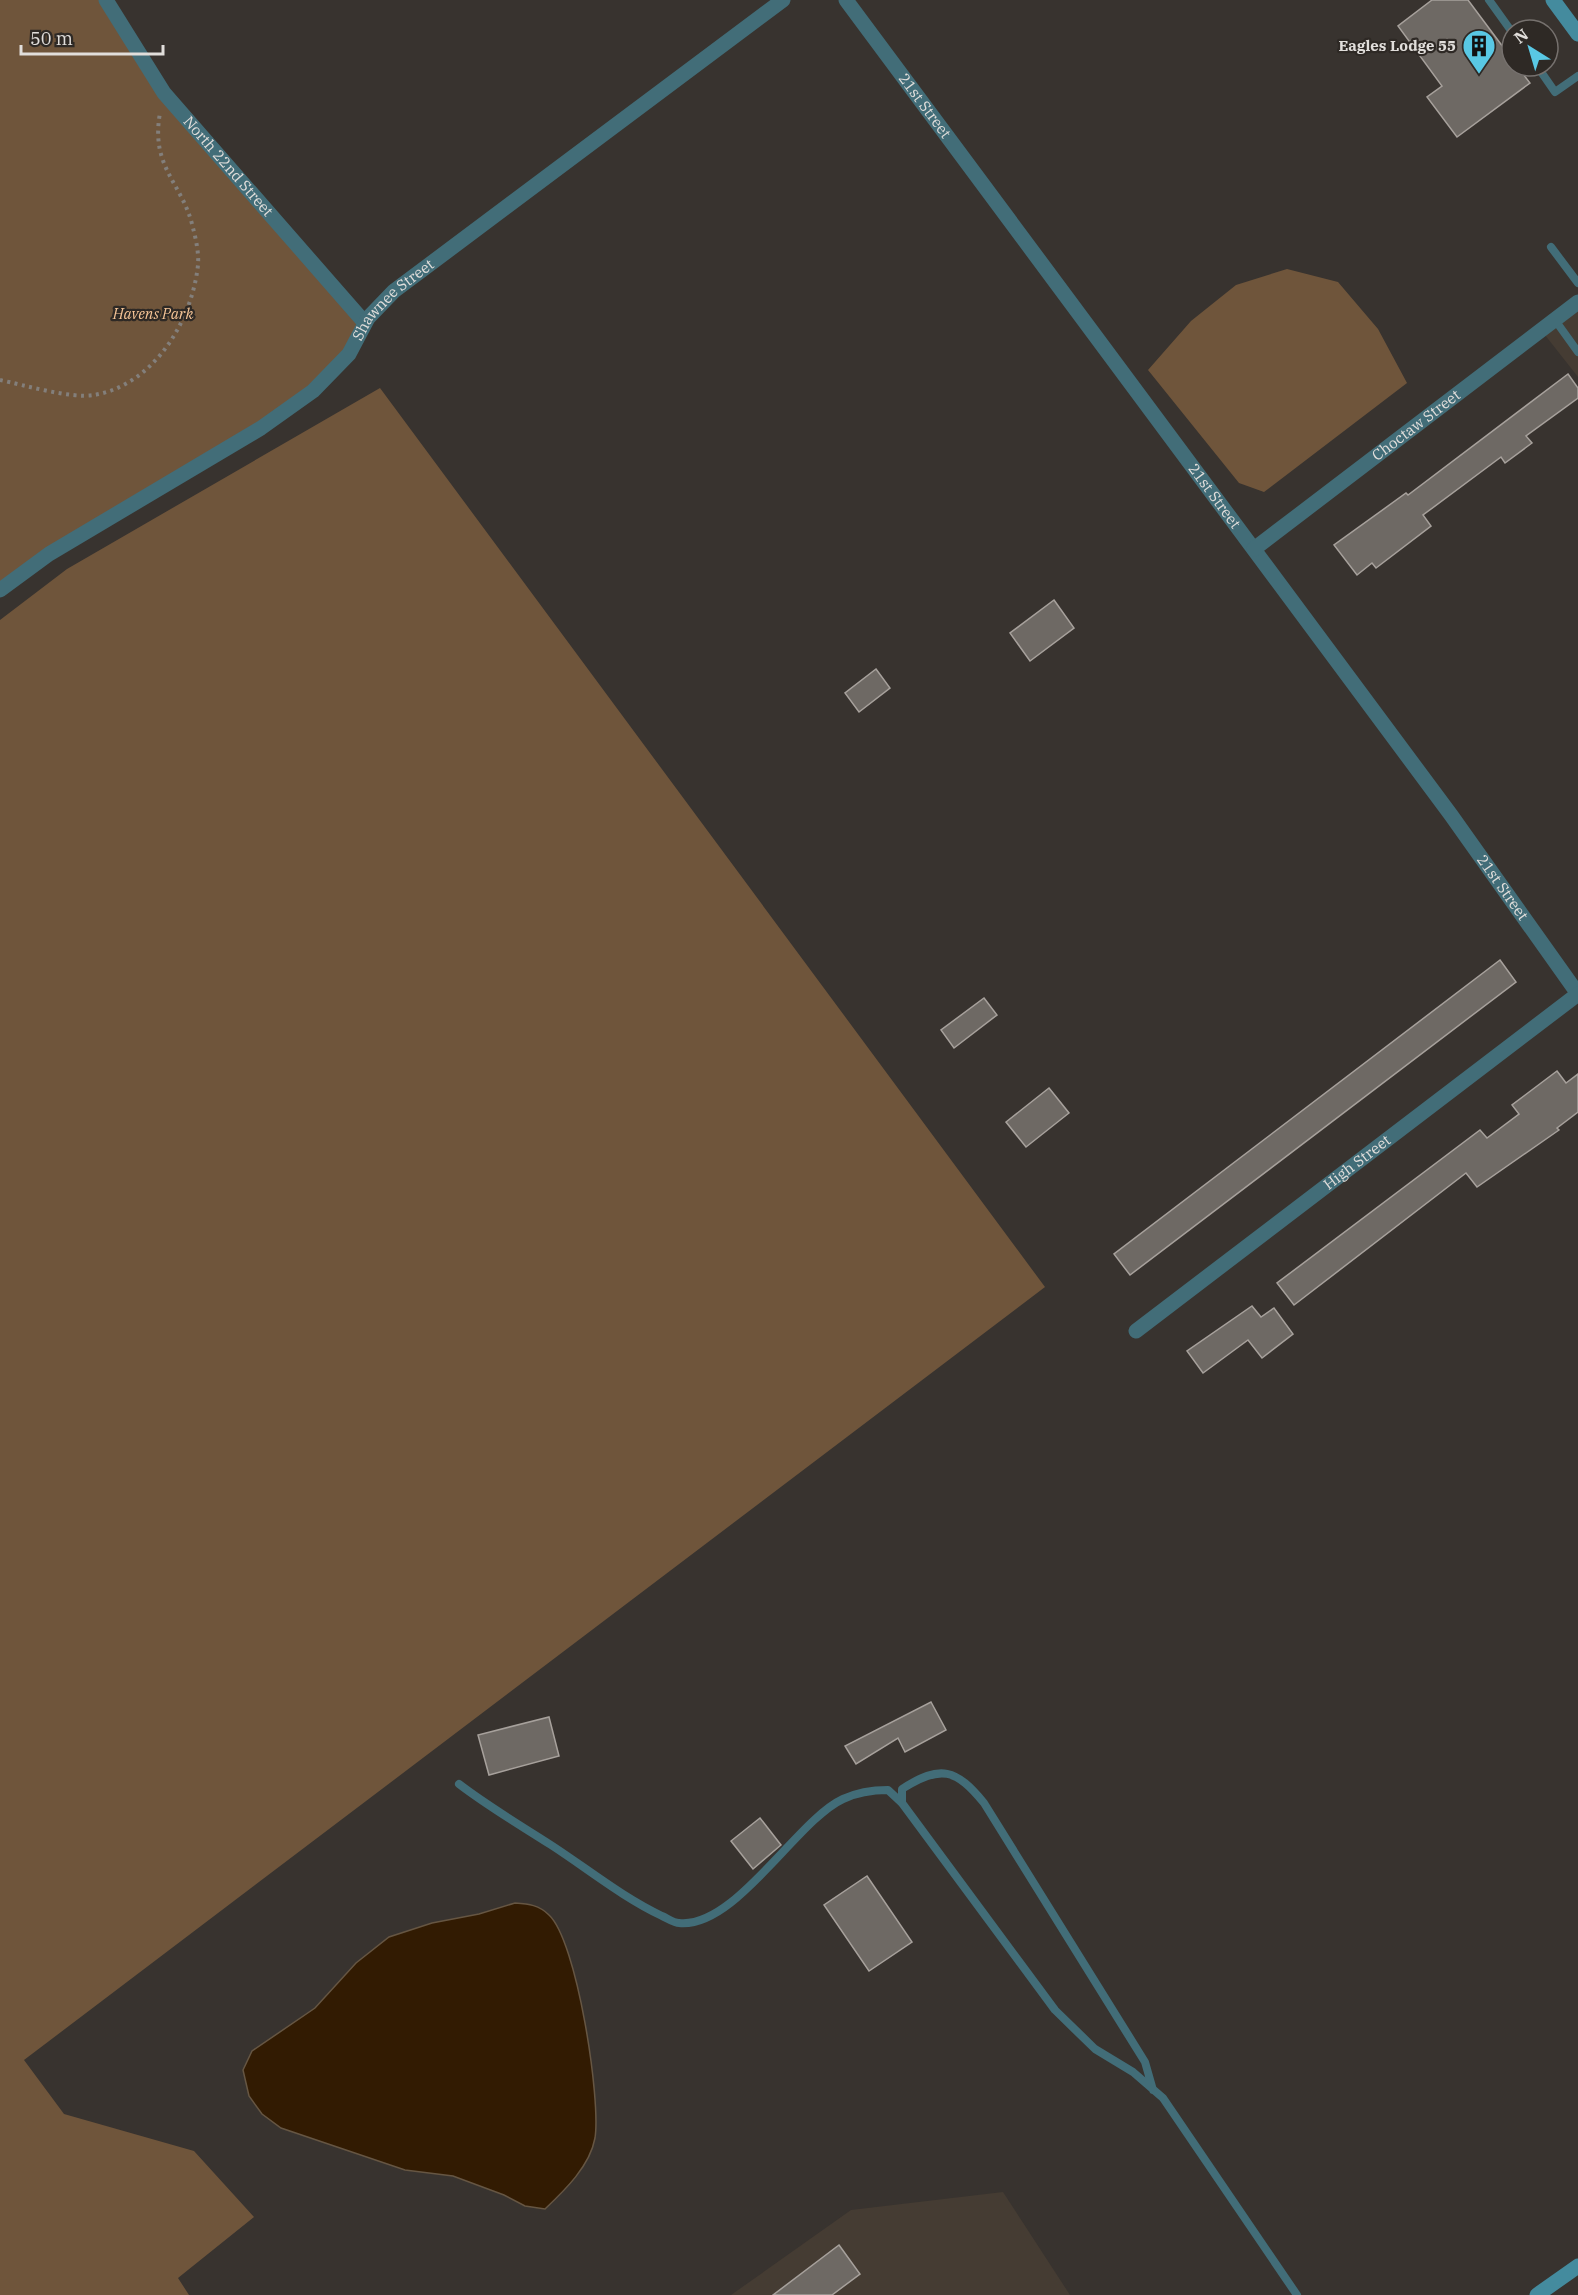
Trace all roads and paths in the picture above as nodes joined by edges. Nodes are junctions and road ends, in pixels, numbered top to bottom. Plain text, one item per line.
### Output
1 (106, 0) edge
2 (783, 0) edge
3 (846, 0) edge
4 (1489, 0) edge
5 (1553, 0) edge
6 (1502, 18) edge
7 (1578, 34) edge
8 (1578, 76) edge
9 (1546, 78) edge
10 (164, 93) junction
11 (1551, 247) dead end
12 (1578, 283) edge
13 (1578, 302) edge
14 (1555, 320) junction
15 (365, 323) junction
16 (1578, 352) edge
17 (0, 380) edge
18 (1254, 549) junction
19 (0, 590) edge
20 (1578, 994) edge
21 (1136, 1331) dead end
22 (459, 1785) dead end
23 (902, 1803) junction
24 (1153, 2090) junction
25 (1578, 2266) edge
26 (1297, 2295) edge
27 (1537, 2295) edge

1 - 10 street, North 22nd Street
2 - 15 street, Shawnee Street
3 - 18 street, 21st Street
4 - 6 lane
5 - 7 main road
8 - 9 lane
10 - 15 street, North 22nd Street
10 - 17 path
11 - 12 lane
13 - 14 street, Choctaw Street
14 - 16 lane
14 - 18 street, Choctaw Street
15 - 19 street, Shawnee Street
18 - 20 street, 21st Street
20 - 21 street, High Street
22 - 23 lane
23 - 24 lane
23 - 24 lane
24 - 26 lane
25 - 27 main road

